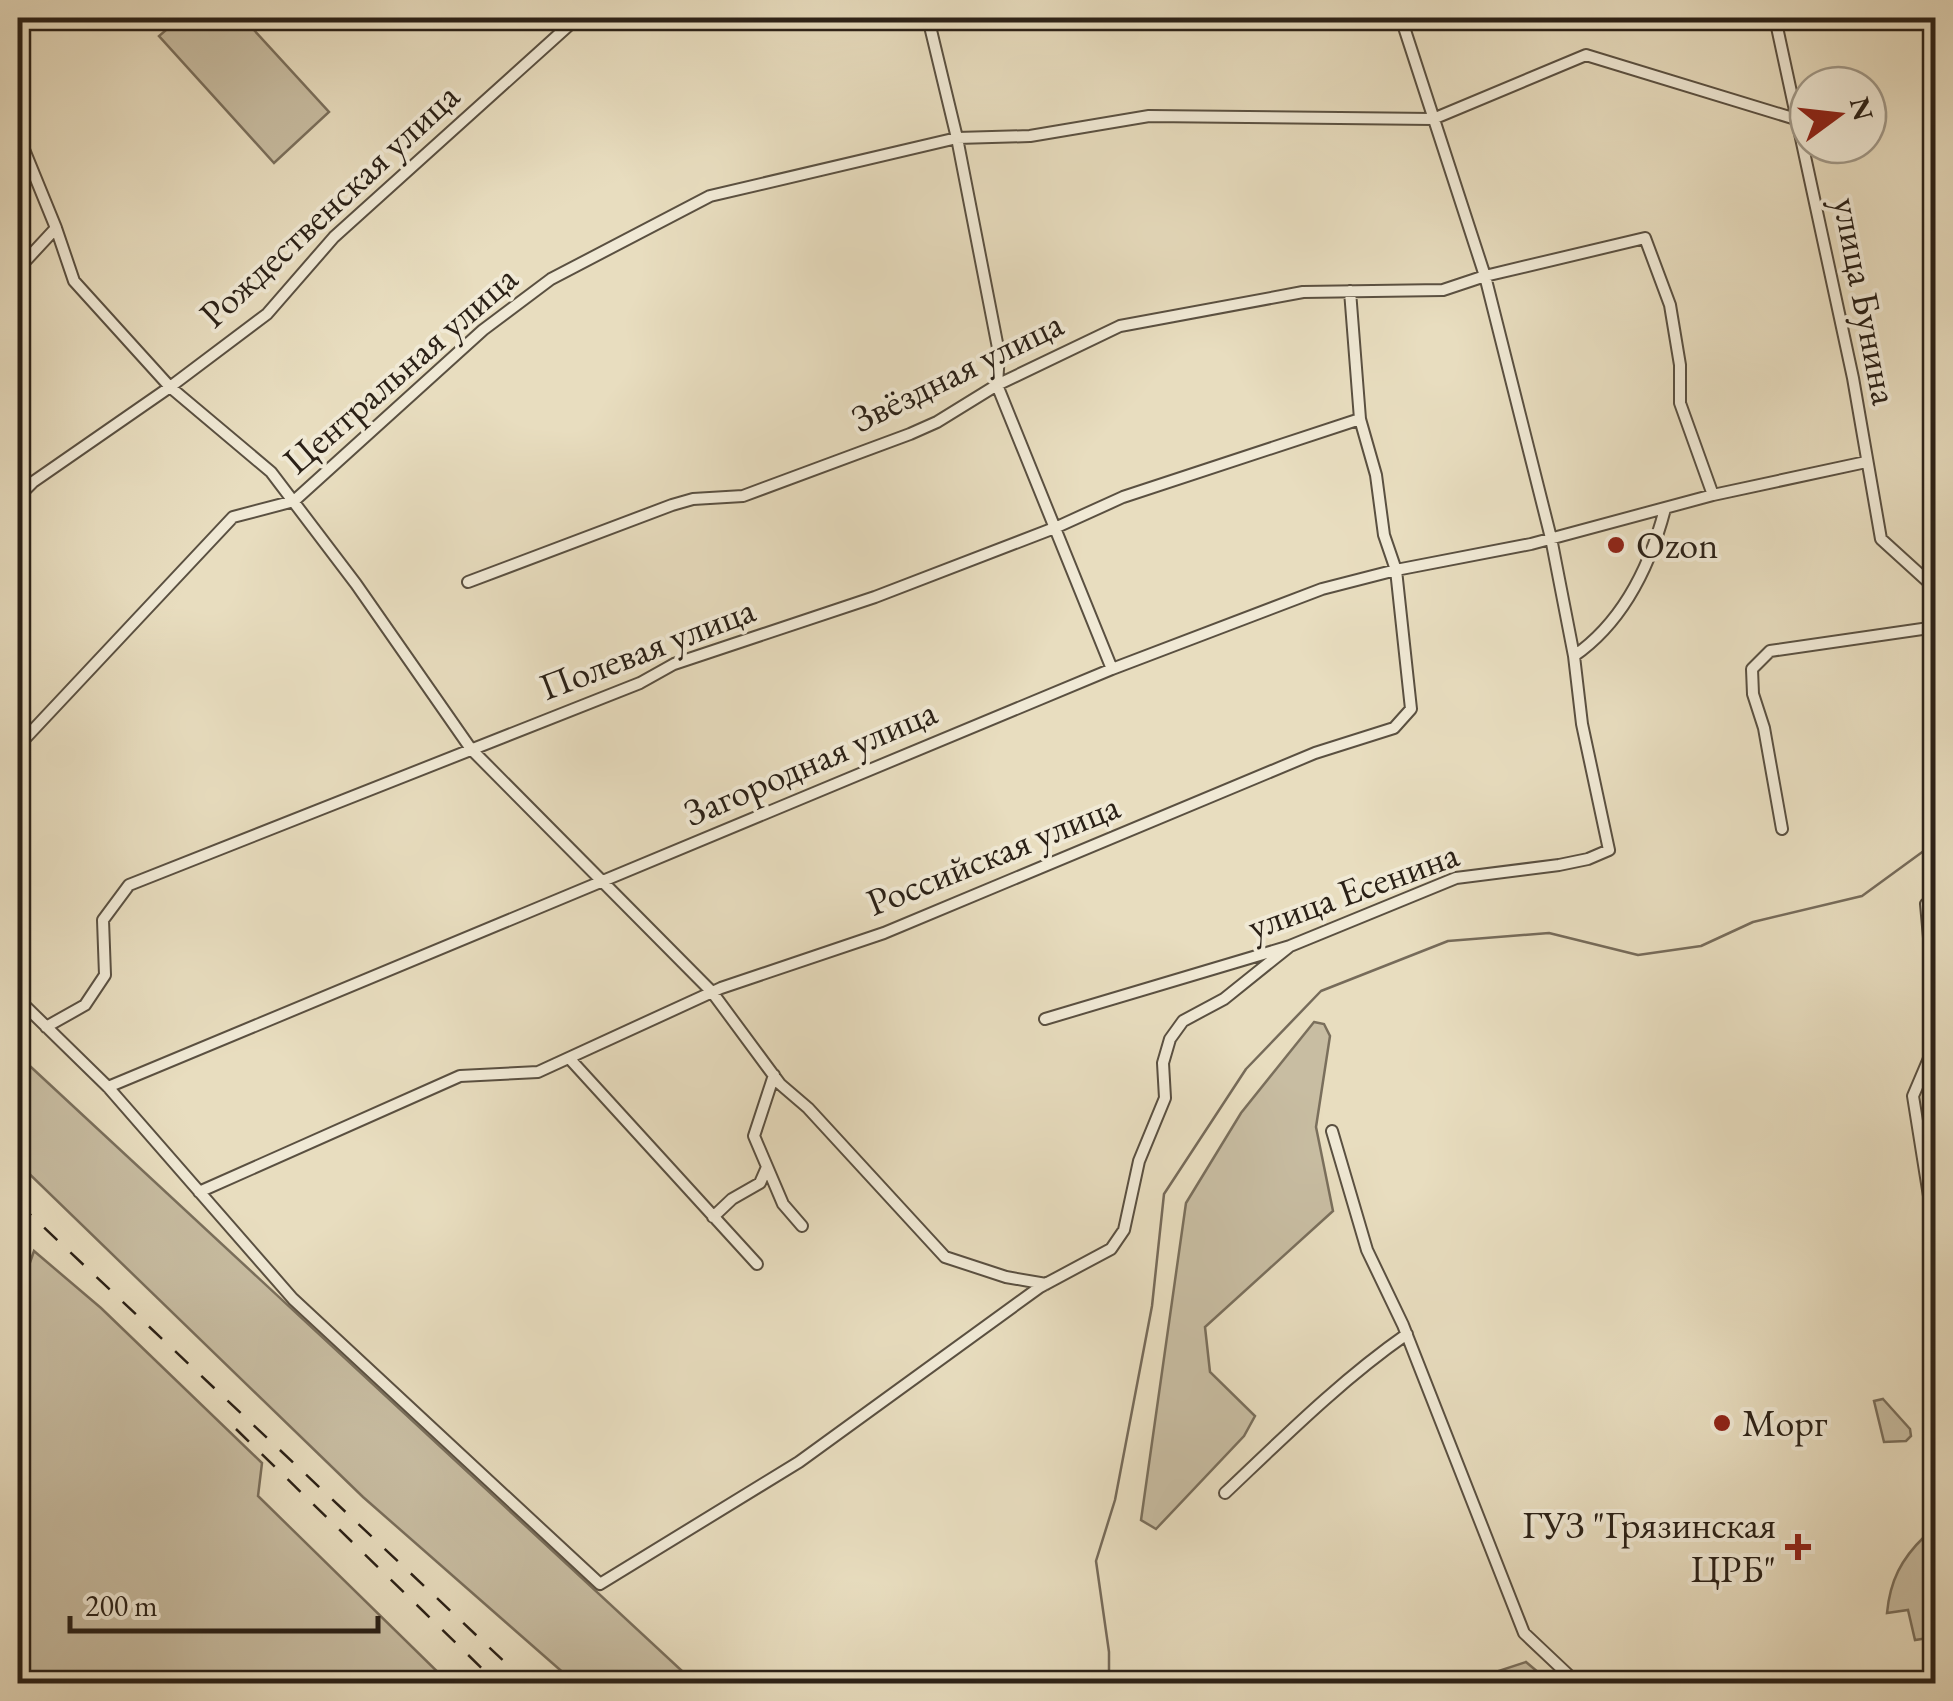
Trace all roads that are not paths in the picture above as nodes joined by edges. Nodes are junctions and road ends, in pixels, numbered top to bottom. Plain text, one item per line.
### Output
1 (577, 18) edge
2 (928, 18) edge
3 (1401, 18) edge
4 (1775, 18) edge
5 (1788, 73) edge
6 (1788, 117) edge
7 (1432, 119) junction
8 (18, 135) edge
9 (957, 138) junction
10 (1808, 165) edge
11 (56, 228) junction
12 (18, 269) edge
13 (1485, 276) junction
14 (1350, 291) junction
15 (997, 385) junction
16 (170, 388) junction
17 (1360, 419) junction
18 (1866, 462) junction
19 (1712, 496) junction
20 (18, 497) edge
21 (294, 501) junction
22 (1665, 510) junction
23 (1057, 527) junction
24 (1551, 538) junction
25 (1396, 570) junction
26 (468, 582) dead end
27 (1936, 589) edge
28 (1936, 627) edge
29 (1574, 656) junction
30 (1112, 669) junction
31 (18, 746) edge
32 (471, 749) junction
33 (1782, 829) dead end
34 (603, 881) junction
35 (1926, 904) dead end
36 (1290, 946) junction
37 (712, 992) junction
38 (18, 999) edge
39 (1936, 1017) edge
40 (1045, 1019) dead end
41 (46, 1027) junction
42 (1936, 1042) edge
43 (569, 1058) junction
44 (774, 1075) junction
45 (108, 1087) junction
46 (1332, 1131) dead end
47 (767, 1167) junction
48 (200, 1192) junction
49 (713, 1217) junction
50 (802, 1226) dead end
51 (1936, 1240) edge
52 (757, 1264) dead end
53 (1047, 1284) junction
54 (1407, 1334) junction
55 (1225, 1493) dead end
56 (856, 1684) edge
57 (872, 1684) edge
58 (1578, 1684) edge

1 - 16 street, Рождественская улица
2 - 9 street
3 - 7 street, улица Есенина
4 - 5 street, улица Бунина
6 - 7 street
7 - 9 street, Центральная улица
7 - 13 street, улица Есенина
8 - 11 street
9 - 15 street
9 - 21 street, Центральная улица
10 - 18 street, улица Бунина
11 - 12 street
11 - 16 street
13 - 14 street, Звёздная улица
13 - 19 street
13 - 24 street, улица Есенина
14 - 15 street, Звёздная улица
14 - 17 street, Российская улица
15 - 23 street
15 - 26 street, Звёздная улица
16 - 20 street, Рождественская улица
16 - 21 street
17 - 23 street, Полевая улица
17 - 25 street, Российская улица
18 - 19 street
18 - 27 street, улица Бунина
19 - 22 street
21 - 31 street, Центральная улица
21 - 32 street
22 - 24 street
22 - 29 street
23 - 30 street
23 - 32 street, Полевая улица
24 - 25 street, Загородная улица
24 - 29 street, улица Есенина
25 - 30 street, Загородная улица
25 - 37 street, Российская улица
28 - 33 street
29 - 36 street, улица Есенина
30 - 34 street, Загородная улица
32 - 34 street
32 - 41 street, Полевая улица
34 - 37 street
34 - 45 street, Загородная улица
35 - 39 street
36 - 40 street, улица Есенина
36 - 53 street
37 - 43 street, Российская улица
37 - 44 street
38 - 41 street
41 - 45 street
42 - 51 street
43 - 48 street, Российская улица
43 - 49 street
44 - 47 street
44 - 53 street
45 - 48 street
46 - 54 street
47 - 49 street
47 - 50 street
48 - 53 street
49 - 52 street
54 - 55 street
54 - 58 street
56 - 57 street

